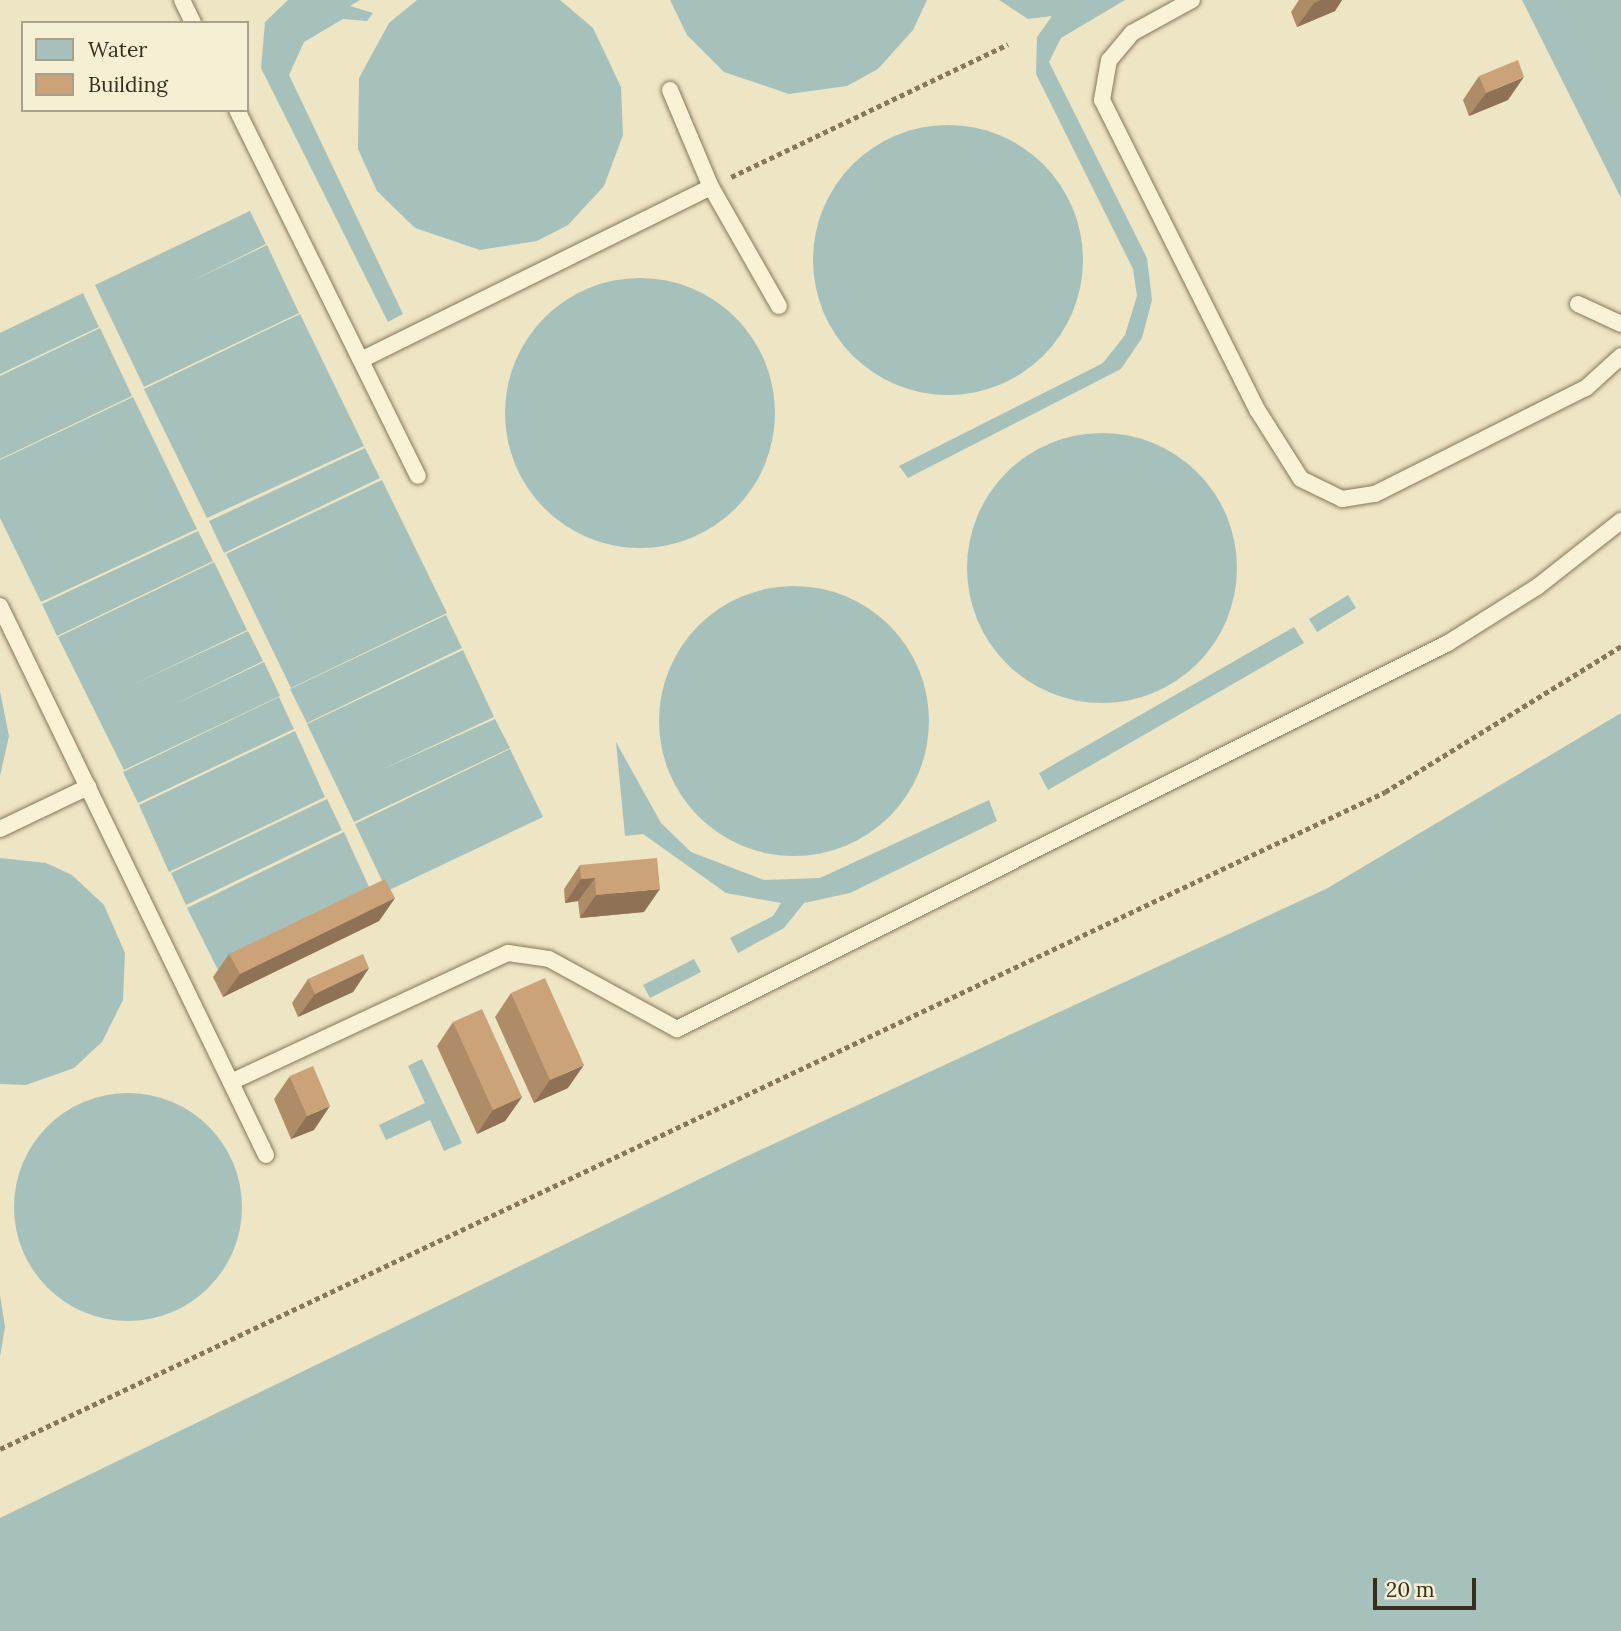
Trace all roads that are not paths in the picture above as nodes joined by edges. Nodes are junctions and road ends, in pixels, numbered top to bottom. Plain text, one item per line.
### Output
1 (182, 0) edge
2 (1192, 0) edge
3 (192, 21) edge
4 (670, 90) dead end
5 (238, 112) edge
6 (711, 187) junction
7 (1578, 304) dead end
8 (779, 306) dead end
9 (1621, 324) edge
10 (1621, 356) edge
11 (361, 360) junction
12 (418, 476) dead end
13 (1621, 521) edge
14 (0, 606) edge
15 (88, 786) junction
16 (0, 830) edge
17 (231, 1082) junction
18 (266, 1155) dead end

1 - 3 lane
2 - 10 lane
4 - 6 lane
5 - 11 lane
6 - 8 lane
6 - 11 lane
7 - 9 lane
11 - 12 lane
13 - 17 lane
14 - 15 lane
15 - 16 lane
15 - 17 lane
17 - 18 lane

